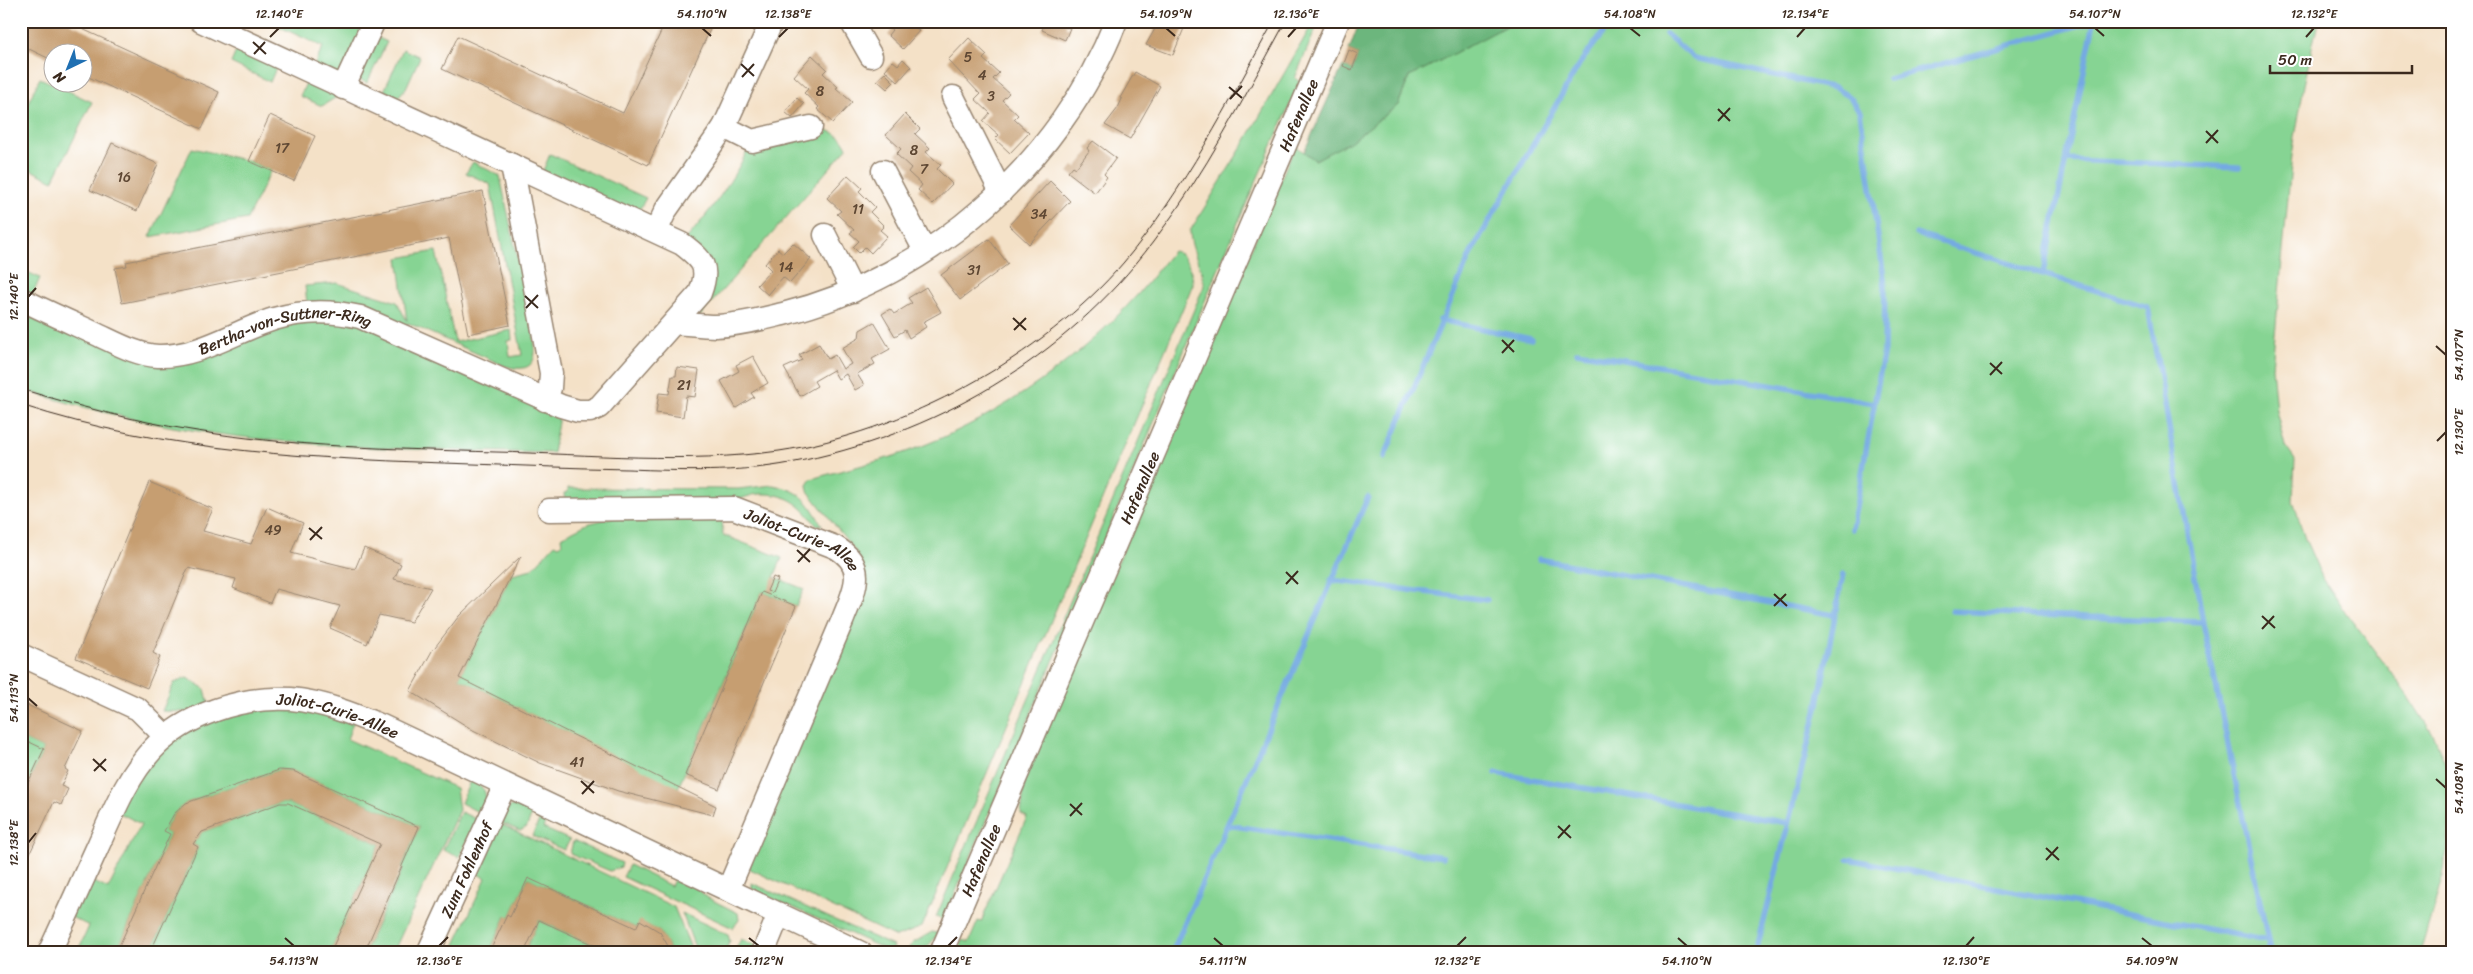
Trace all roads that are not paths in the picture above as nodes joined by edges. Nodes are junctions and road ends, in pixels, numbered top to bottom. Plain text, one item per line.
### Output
1 (200, 21) edge
2 (374, 21) edge
3 (772, 21) edge
4 (851, 21) edge
5 (1116, 21) edge
6 (1338, 21) edge
7 (871, 56) dead end
8 (343, 88) junction
9 (953, 97) dead end
10 (811, 127) dead end
11 (724, 128) junction
12 (512, 165) junction
13 (883, 171) dead end
14 (1001, 192) junction
15 (656, 231) junction
16 (825, 235) dead end
17 (925, 251) junction
18 (853, 291) junction
19 (21, 299) edge
20 (675, 323) junction
21 (545, 400) junction
22 (549, 510) dead end
23 (21, 655) edge
24 (166, 737) junction
25 (505, 785) junction
26 (728, 890) junction
27 (779, 914) junction
28 (49, 953) edge
29 (428, 953) edge
30 (764, 953) edge
31 (861, 953) edge
32 (941, 953) edge

1 - 8 street, Bertha-von-Suttner-Ring
2 - 8 street
3 - 11 street
4 - 7 street
5 - 14 street
6 - 32 street, Hafenallee
8 - 12 street, Bertha-von-Suttner-Ring
9 - 14 street
10 - 11 street
11 - 15 street
12 - 15 street, Bertha-von-Suttner-Ring
12 - 21 street
13 - 17 street
14 - 17 street
15 - 20 street, Bertha-von-Suttner-Ring
16 - 18 street
17 - 18 street
18 - 20 street
19 - 21 street, Bertha-von-Suttner-Ring
20 - 21 street, Bertha-von-Suttner-Ring
22 - 26 street, Joliot-Curie-Allee
23 - 24 street
24 - 25 street, Joliot-Curie-Allee
24 - 28 street, Joliot-Curie-Allee
25 - 26 street, Joliot-Curie-Allee
25 - 29 street, Zum Fohlenhof
26 - 27 street, Joliot-Curie-Allee
27 - 30 street
27 - 31 street, Joliot-Curie-Allee

